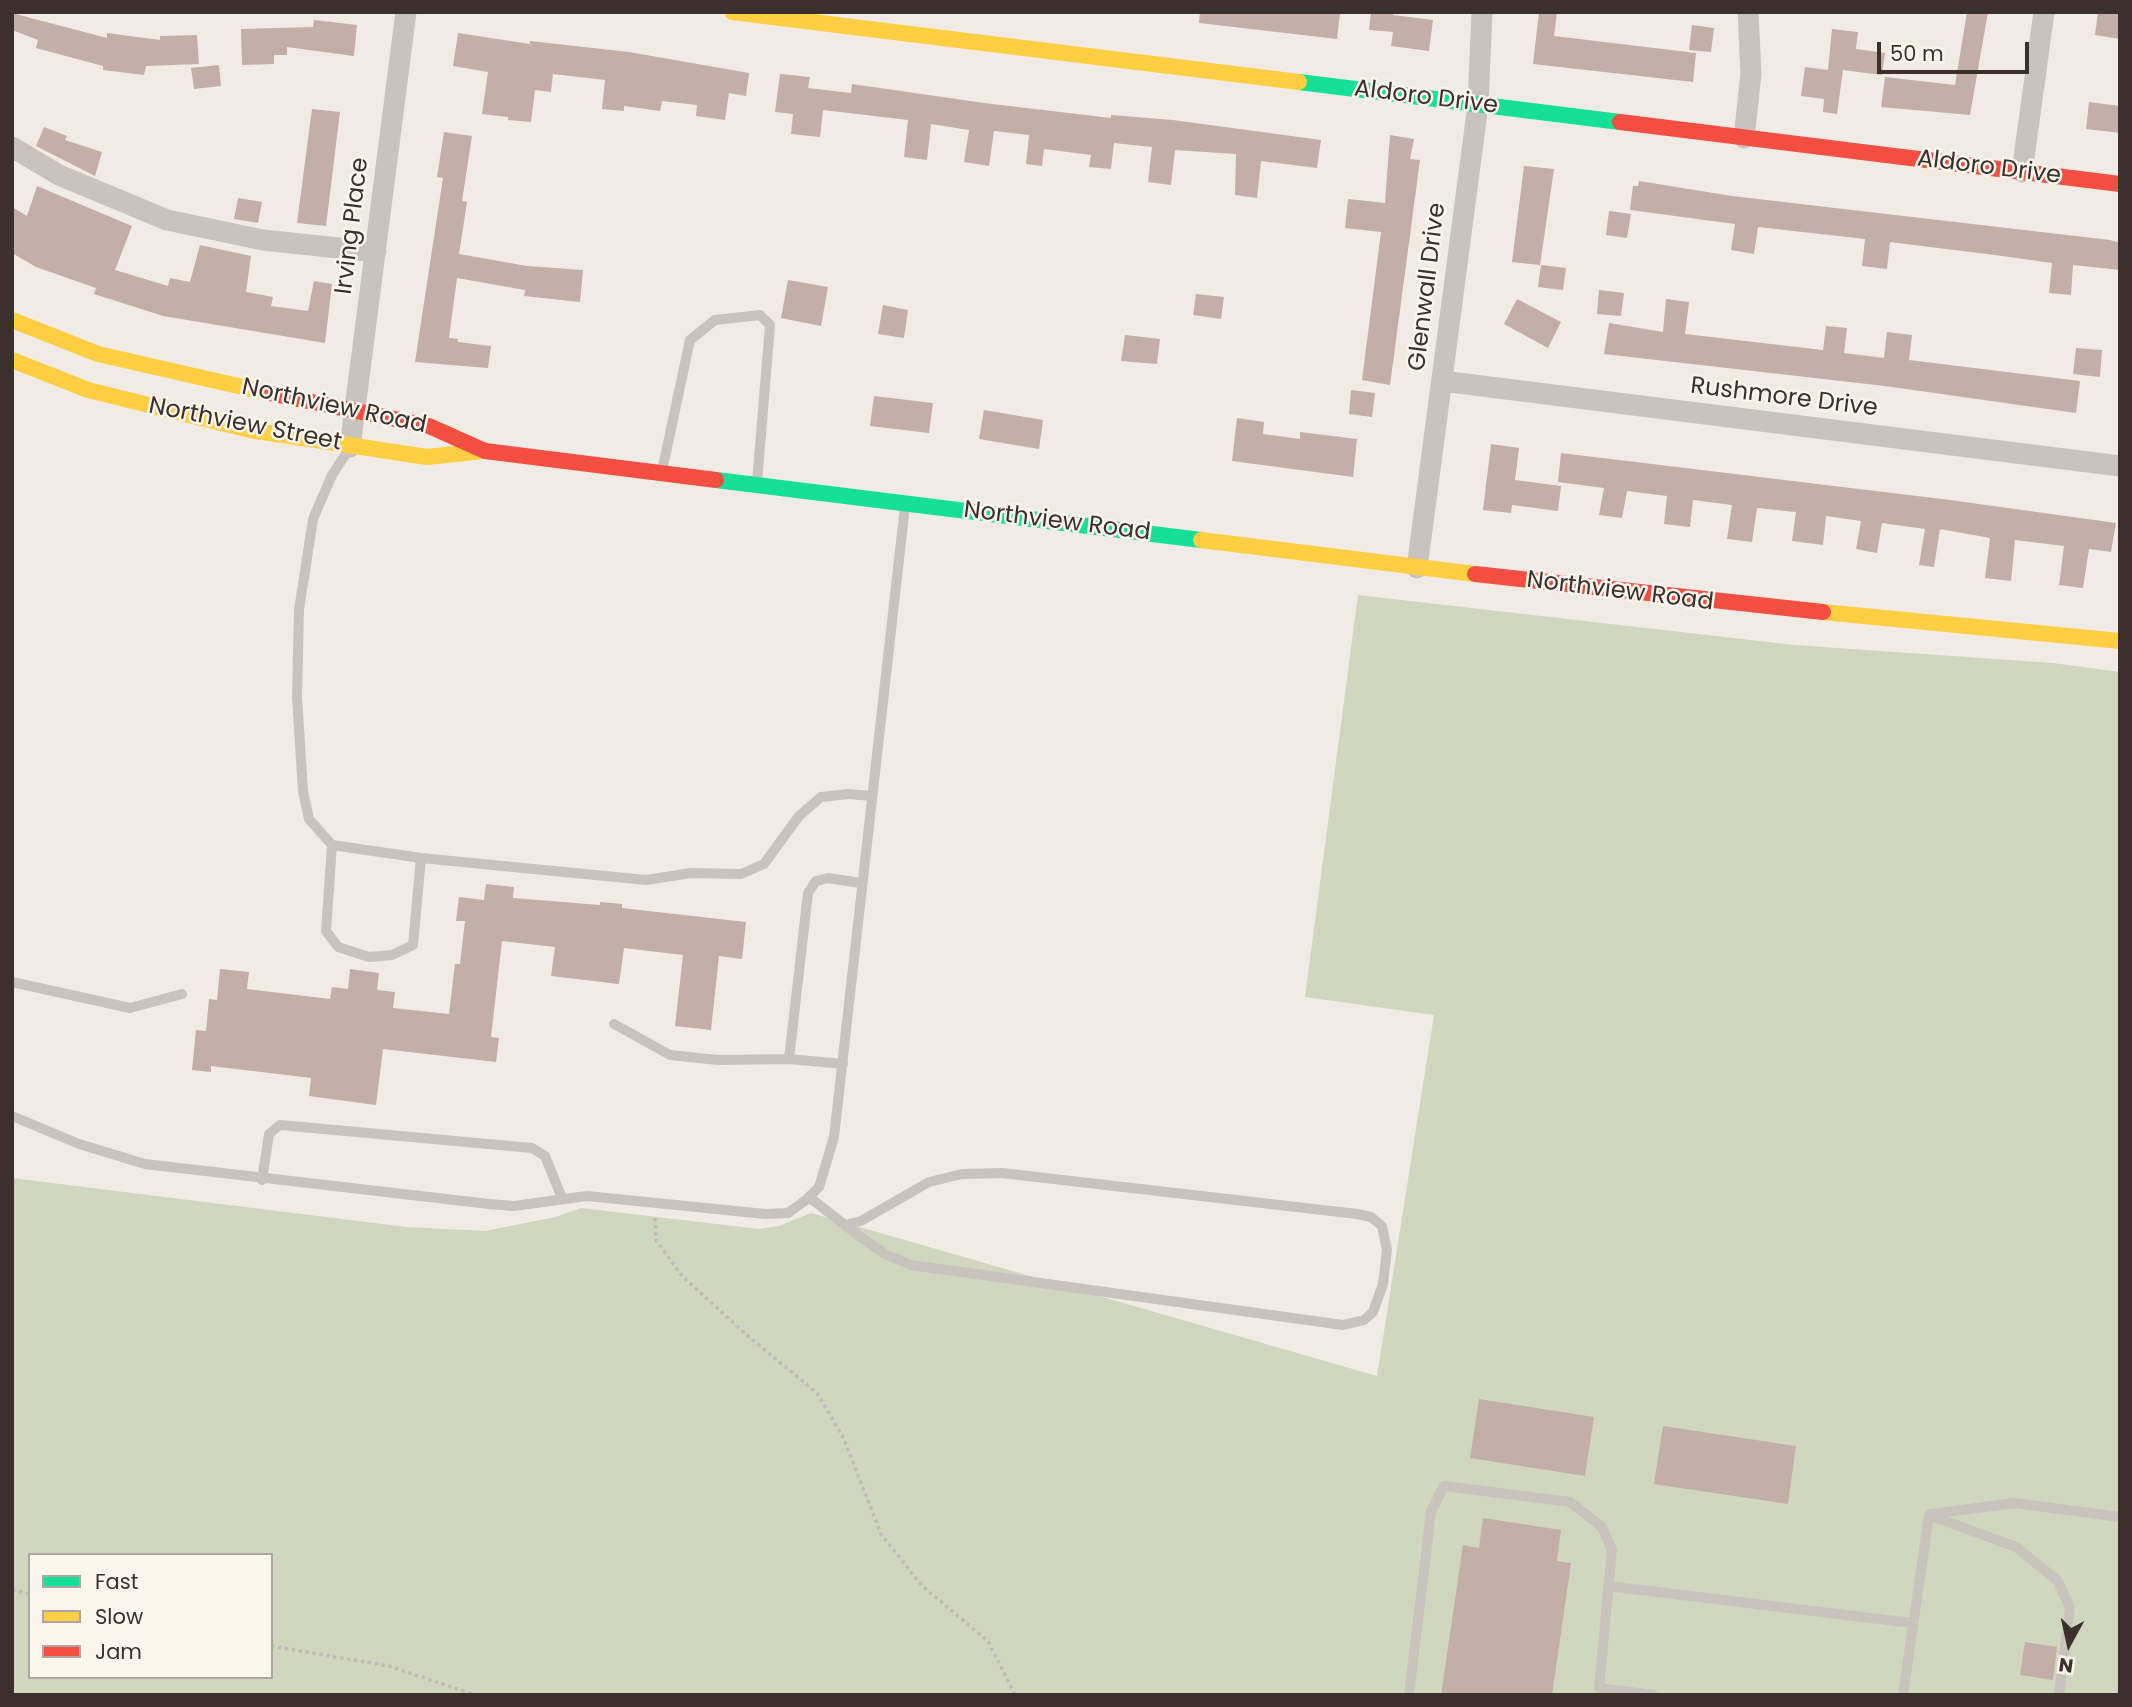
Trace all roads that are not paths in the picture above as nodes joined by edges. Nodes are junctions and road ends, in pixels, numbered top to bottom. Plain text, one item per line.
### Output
1 (406, 12) edge
2 (732, 12) edge
3 (1482, 12) edge
4 (1748, 12) edge
5 (2044, 12) edge
6 (1478, 105) junction
7 (1744, 138) junction
8 (12, 147) edge
9 (2022, 172) junction
10 (2120, 184) edge
11 (376, 252) junction
12 (12, 320) edge
13 (12, 360) edge
14 (1442, 381) junction
15 (356, 412) junction
16 (350, 447) junction
17 (485, 451) junction
18 (2120, 466) edge
19 (661, 473) junction
20 (757, 485) junction
21 (906, 503) junction
22 (1417, 568) junction
23 (2120, 641) edge
24 (872, 796) junction
25 (332, 845) junction
26 (421, 858) junction
27 (861, 883) junction
28 (12, 982) edge
29 (182, 993) dead end
30 (614, 1024) dead end
31 (789, 1059) junction
32 (843, 1064) junction
33 (12, 1116) edge
34 (262, 1180) junction
35 (809, 1197) junction
36 (562, 1198) junction
37 (845, 1225) junction
38 (1928, 1515) junction
39 (2120, 1517) edge
40 (1608, 1586) junction
41 (1912, 1623) junction
42 (1409, 1695) edge
43 (1653, 1695) edge
44 (1903, 1695) edge
45 (2059, 1695) edge

1 - 11 street, Irving Place
2 - 6 street, Aldoro Drive
3 - 6 street, Glenwall Drive
4 - 7 street
5 - 9 street
6 - 7 street, Aldoro Drive
6 - 14 street, Glenwall Drive
7 - 9 street, Aldoro Drive
8 - 11 street
9 - 10 street, Aldoro Drive
11 - 15 street, Irving Place
12 - 15 street, Northview Road
13 - 16 street, Northview Street
14 - 18 street, Rushmore Drive
14 - 22 street, Glenwall Drive
15 - 16 street, Irving Place
15 - 17 street, Northview Road
16 - 17 street, Northview Street
16 - 25 lane
17 - 19 street, Northview Road
19 - 20 street, Northview Road
19 - 20 lane
20 - 21 street, Northview Road
21 - 22 street, Northview Road
21 - 24 lane
22 - 23 street, Northview Road
24 - 26 lane
24 - 27 lane
25 - 26 lane
25 - 26 lane
27 - 31 lane
27 - 32 lane
28 - 29 lane
30 - 31 lane
31 - 32 lane
32 - 35 lane
33 - 34 lane
34 - 36 lane
34 - 36 lane
35 - 36 lane
35 - 37 lane
37 - 37 lane
38 - 39 lane
38 - 41 lane
38 - 45 lane
40 - 41 lane
40 - 42 lane
40 - 43 lane
41 - 44 lane

